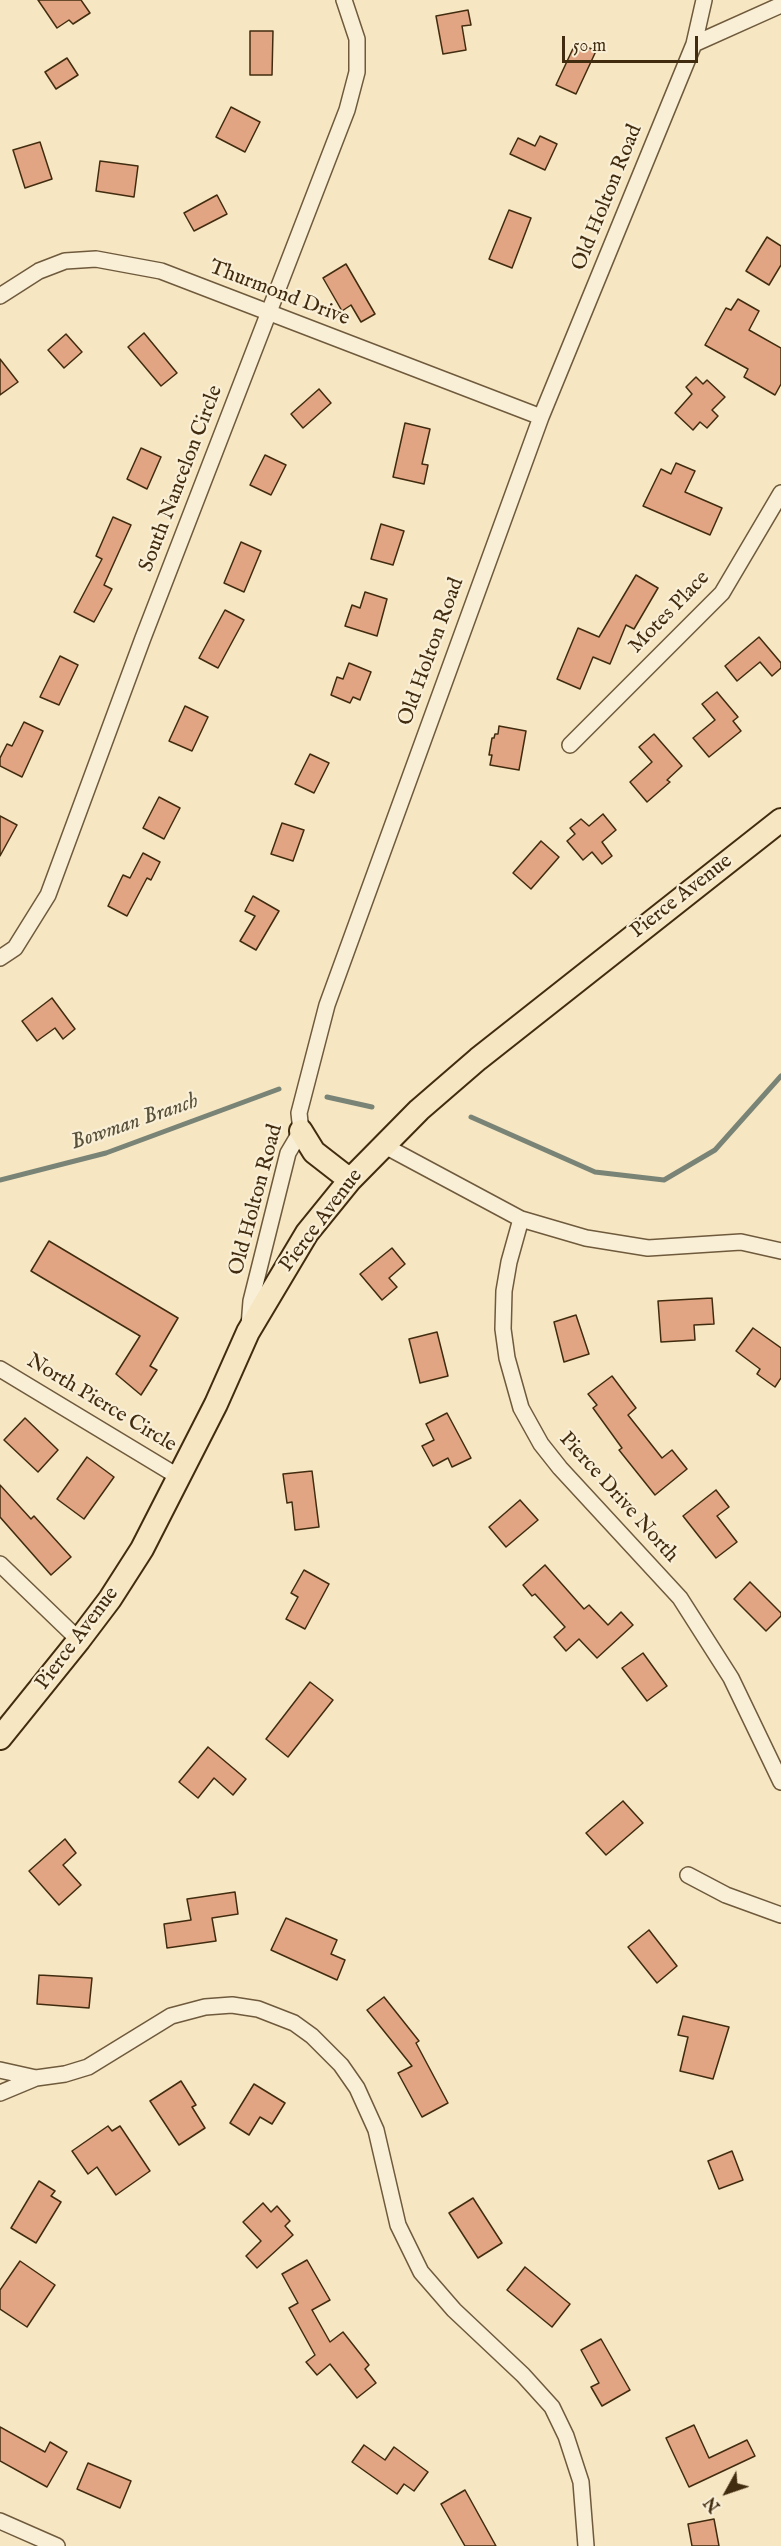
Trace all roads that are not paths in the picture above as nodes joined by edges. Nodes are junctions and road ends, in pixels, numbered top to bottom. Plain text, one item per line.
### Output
1 (344, 0) edge
2 (704, 0) edge
3 (781, 5) edge
4 (694, 44) junction
5 (0, 296) edge
6 (268, 313) junction
7 (542, 417) junction
8 (781, 494) edge
9 (570, 745) dead end
10 (781, 820) edge
11 (0, 958) edge
12 (301, 1131) junction
13 (383, 1145) junction
14 (350, 1180) junction
15 (521, 1219) junction
16 (781, 1251) edge
17 (248, 1332) junction
18 (0, 1369) edge
19 (179, 1477) junction
20 (0, 1564) edge
21 (80, 1640) junction
22 (0, 1738) edge
23 (781, 1782) edge
24 (688, 1875) dead end
25 (781, 1915) edge
26 (0, 2070) edge
27 (36, 2078) junction
28 (0, 2093) edge
29 (0, 2521) edge
30 (57, 2546) edge
31 (586, 2546) edge

1 - 6 street, South Nancelon Circle
2 - 4 street, Old Holton Road
3 - 4 street
4 - 7 street, Old Holton Road
5 - 6 street, Thurmond Drive
6 - 7 street, Thurmond Drive
6 - 11 street, South Nancelon Circle
7 - 12 street, Old Holton Road
8 - 9 street, Motes Place
10 - 13 main road, Pierce Avenue
12 - 14 main road
12 - 17 street, Old Holton Road
13 - 14 main road, Pierce Avenue
13 - 15 street
14 - 17 main road, Pierce Avenue
15 - 16 street
15 - 23 street, Pierce Drive North
17 - 19 main road, Pierce Avenue
18 - 19 street, North Pierce Circle
19 - 21 main road, Pierce Avenue
20 - 21 street
21 - 22 main road, Pierce Avenue
24 - 25 street
26 - 27 street
27 - 28 street
27 - 31 street
29 - 30 street

